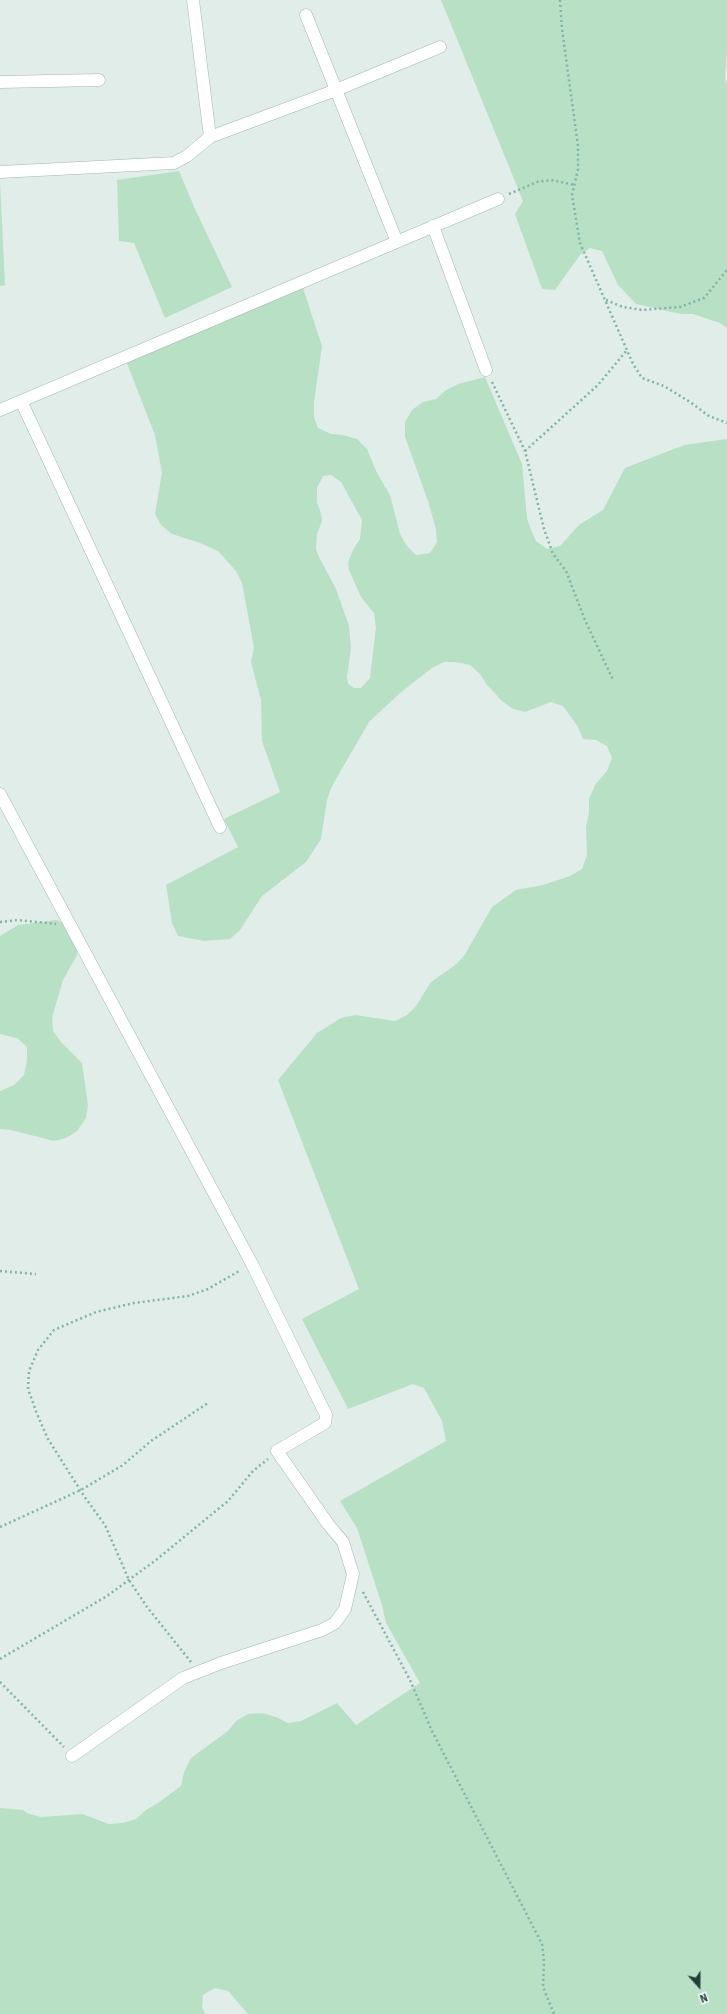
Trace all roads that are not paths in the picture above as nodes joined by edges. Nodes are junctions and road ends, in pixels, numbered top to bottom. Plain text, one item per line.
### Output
1 (194, 0) edge
2 (306, 15) dead end
3 (440, 47) dead end
4 (100, 80) dead end
5 (0, 82) edge
6 (336, 90) junction
7 (210, 137) junction
8 (0, 172) edge
9 (498, 199) road end
10 (433, 226) junction
11 (397, 242) junction
12 (486, 370) road end
13 (22, 403) junction
14 (0, 410) edge
15 (0, 794) edge
16 (220, 827) dead end
17 (72, 1756) road end

1 - 7 street
2 - 6 street
3 - 6 street
4 - 5 street
6 - 7 street
6 - 11 street
7 - 8 street
9 - 10 street
10 - 11 street
10 - 12 street
11 - 13 street
13 - 14 street
13 - 16 street
15 - 17 street

